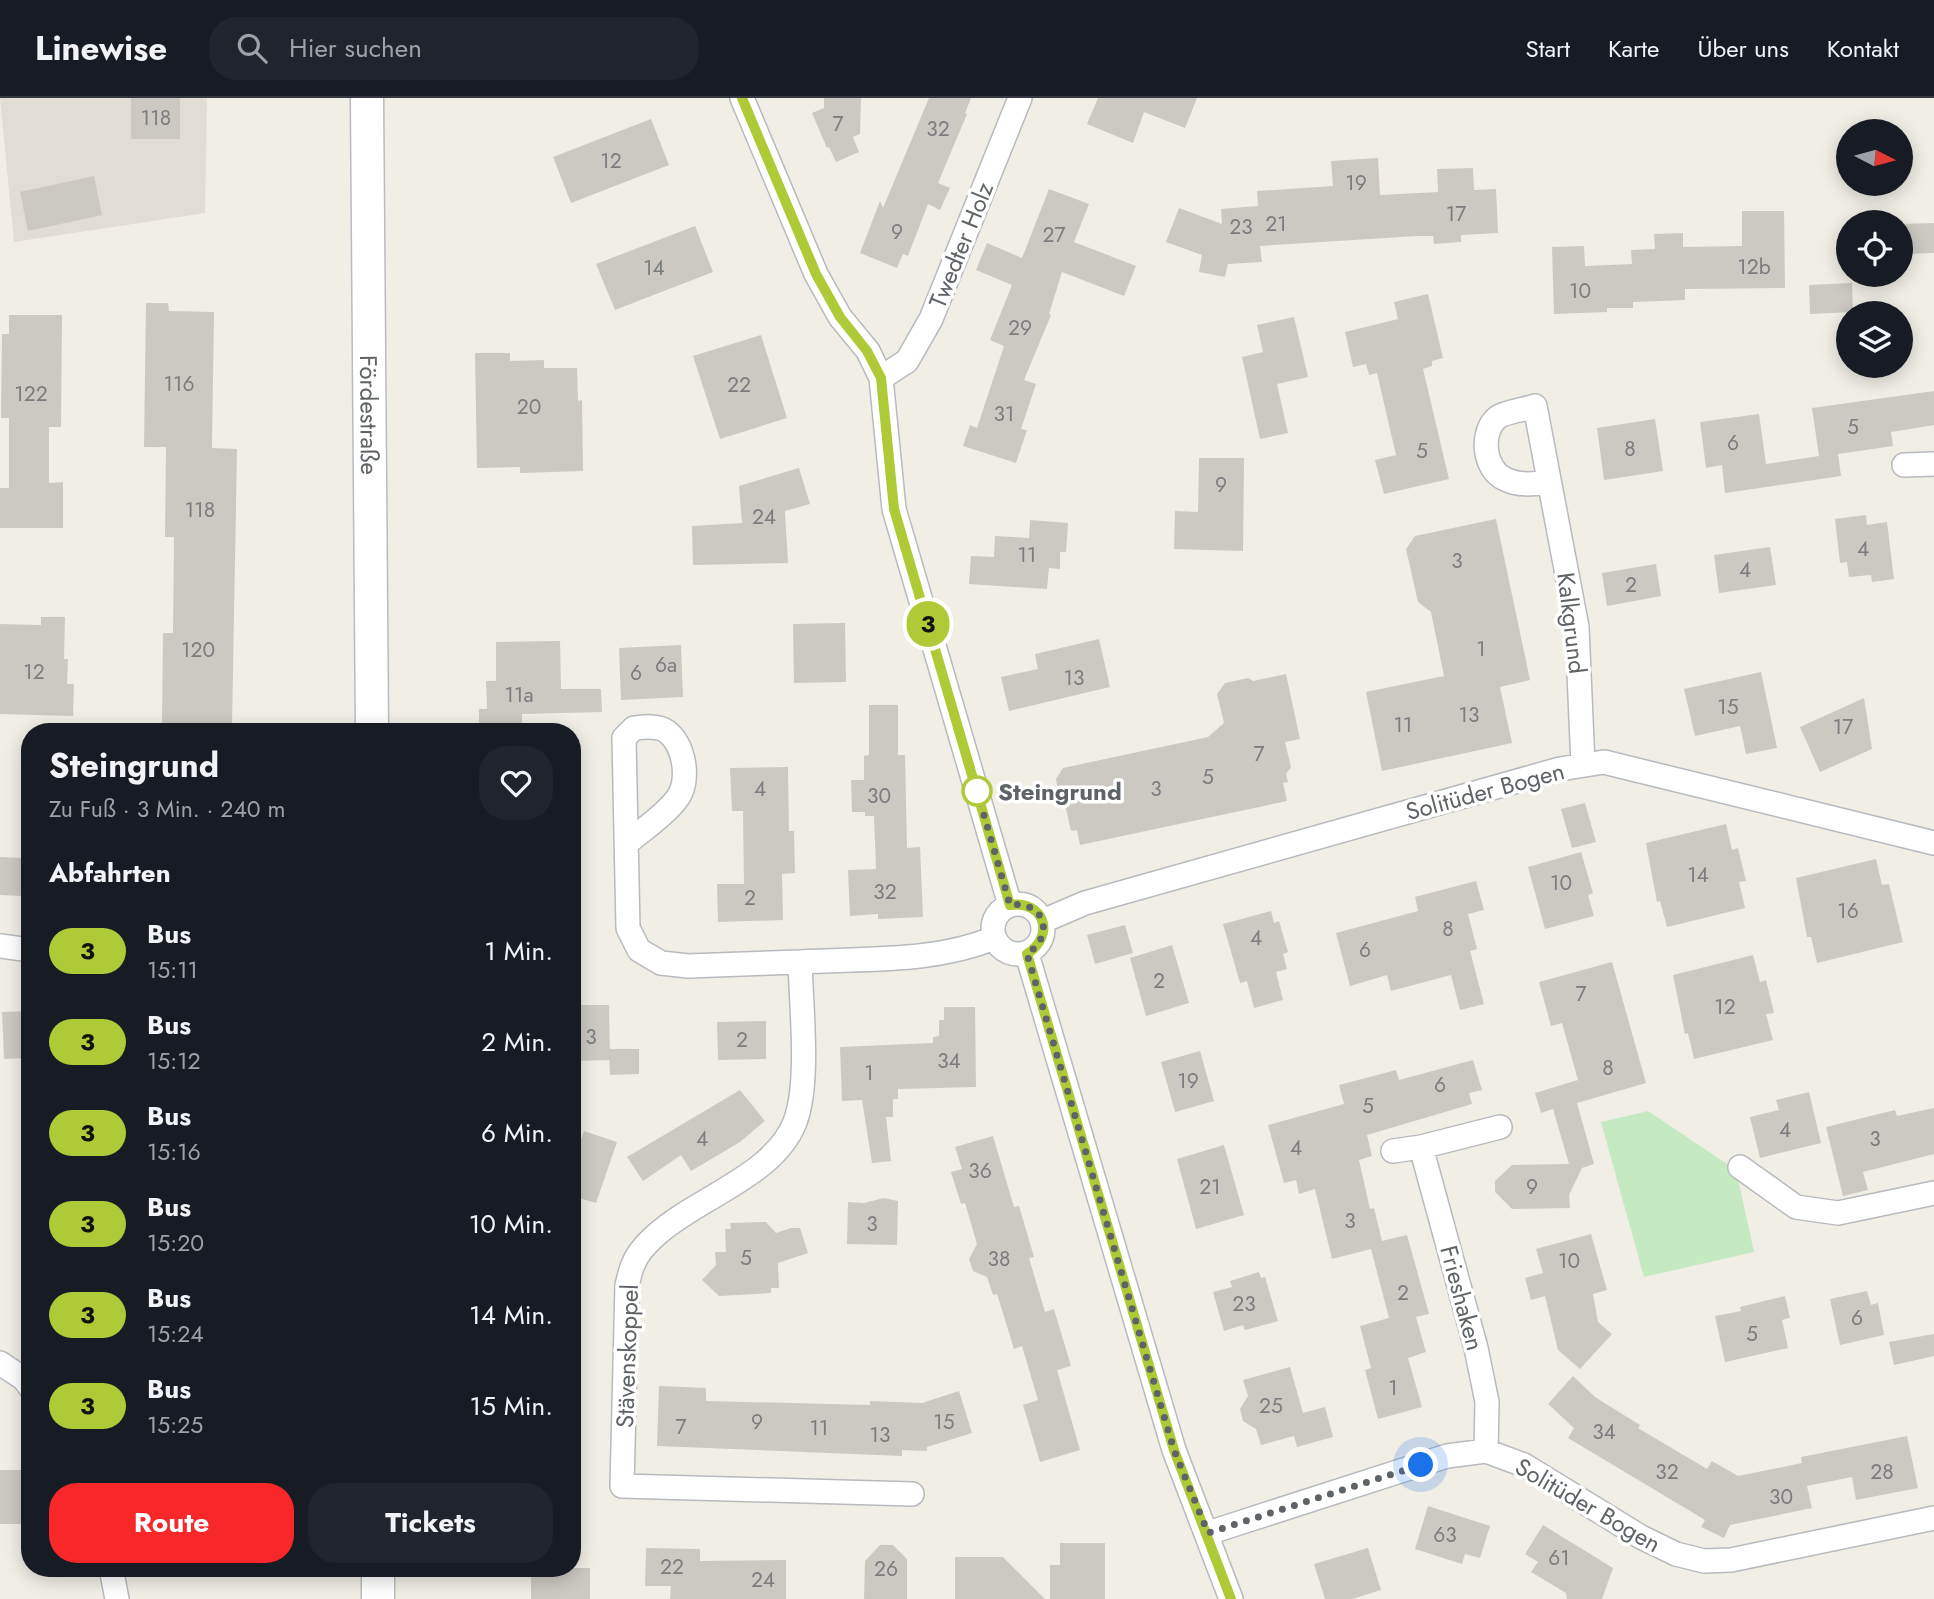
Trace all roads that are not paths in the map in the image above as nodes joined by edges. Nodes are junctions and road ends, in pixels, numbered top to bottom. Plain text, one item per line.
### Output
1 (367, 98) edge
2 (742, 98) edge
3 (1020, 98) edge
4 (881, 378) junction
5 (1934, 464) edge
6 (1904, 466) dead end
7 (1548, 482) dead end
8 (372, 723) edge
9 (1583, 765) junction
10 (1934, 843) edge
11 (626, 844) junction
12 (1010, 905) junction
13 (1042, 921) junction
14 (994, 938) junction
15 (0, 946) edge
16 (21, 949) edge
17 (1027, 954) junction
18 (800, 962) junction
19 (1500, 1127) dead end
20 (1421, 1147) junction
21 (1393, 1151) dead end
22 (1740, 1167) dead end
23 (1934, 1193) edge
24 (0, 1363) edge
25 (21, 1378) edge
26 (1486, 1451) junction
27 (912, 1494) dead end
28 (1934, 1518) edge
29 (1208, 1533) junction
30 (113, 1577) edge
31 (378, 1577) edge
32 (117, 1599) edge
33 (378, 1599) edge
34 (1231, 1599) edge

1 - 8 main road, Fördestraße
2 - 4 street
3 - 4 street, Twedter Holz
4 - 12 street
5 - 6 street
7 - 9 street, Kalkgrund
9 - 10 street, Solitüder Bogen
9 - 13 street, Solitüder Bogen
11 - 11 street
11 - 18 street
12 - 13 street
12 - 14 street
13 - 17 street
14 - 17 street
14 - 18 street
15 - 16 street
17 - 29 street
18 - 27 street, Stävenskoppel
19 - 20 street
20 - 21 street
20 - 26 street, Frieshaken
22 - 23 street
24 - 25 street
26 - 28 street, Solitüder Bogen
26 - 29 street, Solitüder Bogen
29 - 34 street
30 - 32 street
31 - 33 main road

